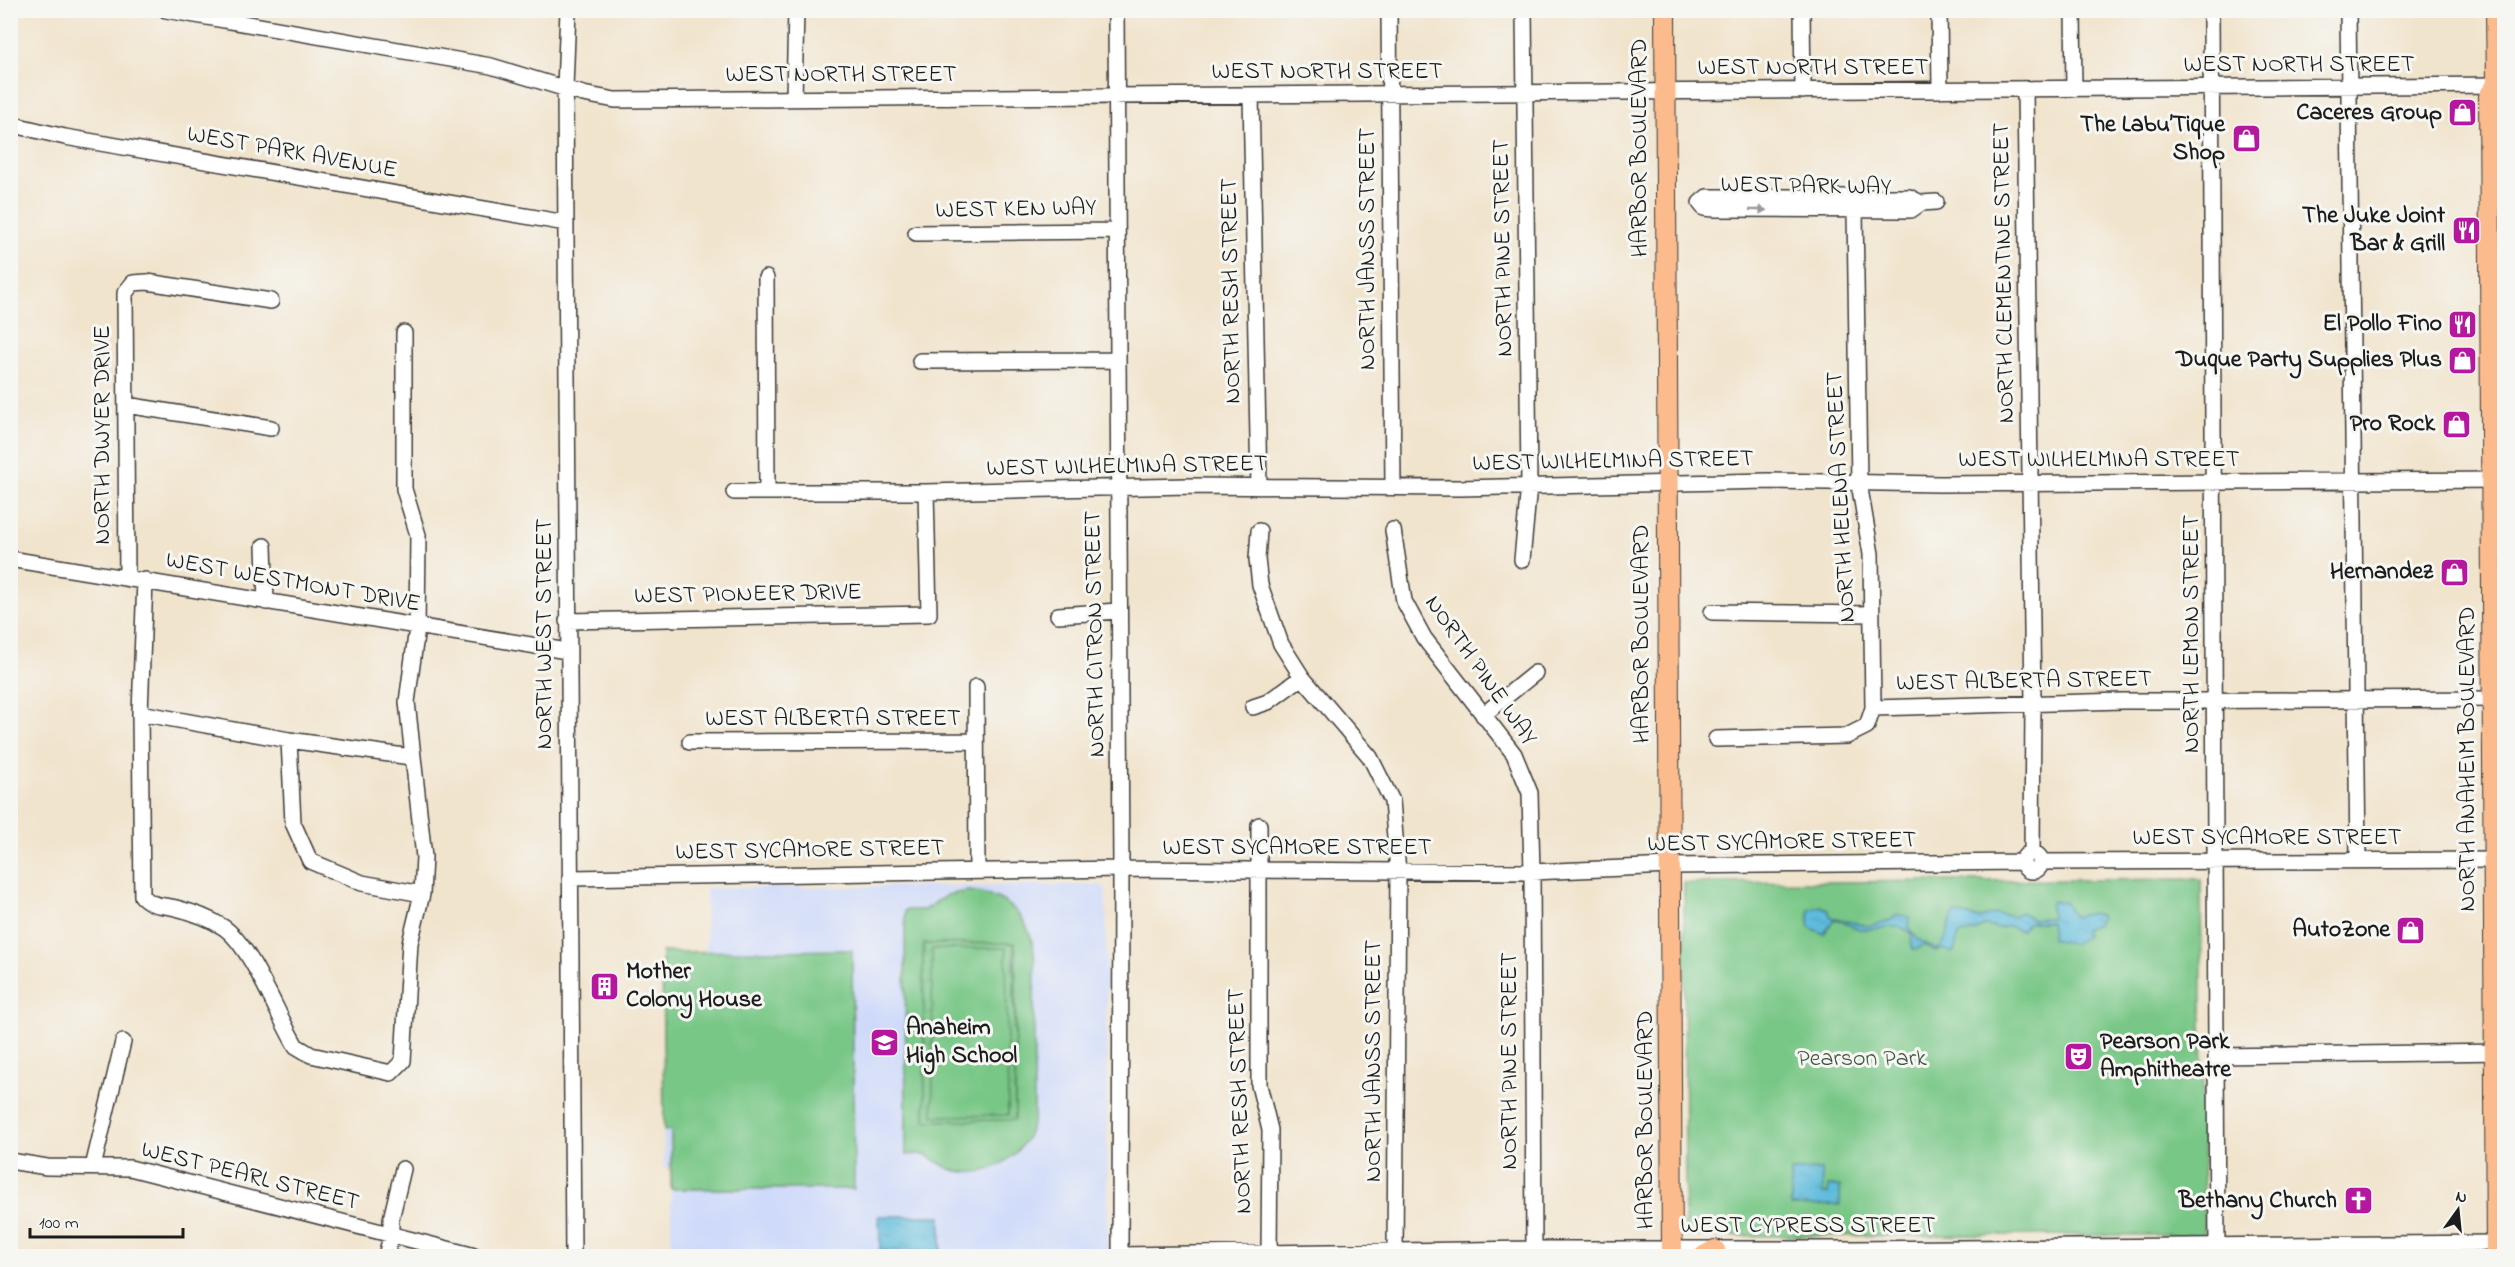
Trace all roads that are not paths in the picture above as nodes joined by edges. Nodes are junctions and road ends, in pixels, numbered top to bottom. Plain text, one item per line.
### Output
1 (166, 10) edge
2 (568, 10) edge
3 (796, 10) edge
4 (1116, 10) edge
5 (1389, 10) edge
6 (1524, 10) edge
7 (1665, 10) edge
8 (1802, 10) edge
9 (1939, 10) edge
10 (2073, 10) edge
11 (2211, 10) edge
12 (2348, 10) edge
13 (2496, 10) edge
14 (243, 17) edge
15 (2501, 85) edge
16 (2348, 87) junction
17 (565, 88) junction
18 (2211, 88) junction
19 (2025, 89) junction
20 (2074, 89) junction
21 (1940, 90) junction
22 (1803, 91) junction
23 (1665, 92) junction
24 (1525, 93) junction
25 (1390, 94) junction
26 (1251, 95) junction
27 (1116, 96) junction
28 (794, 98) junction
29 (10, 124) edge
30 (2505, 168) edge
31 (1855, 211) junction
32 (566, 223) junction
33 (1117, 231) junction
34 (916, 233) dead end
35 (766, 278) dead end
36 (271, 301) dead end
37 (404, 333) dead end
38 (1117, 360) junction
39 (920, 362) dead end
40 (126, 405) junction
41 (271, 428) dead end
42 (2499, 480) edge
43 (2030, 481) junction
44 (2355, 481) junction
45 (2213, 482) junction
46 (1859, 483) junction
47 (1666, 484) junction
48 (1529, 485) junction
49 (1393, 486) junction
50 (1259, 487) junction
51 (1117, 489) junction
52 (734, 492) dead end
53 (766, 492) junction
54 (926, 492) junction
55 (1393, 530) dead end
56 (1258, 531) dead end
57 (264, 546) dead end
58 (10, 559) edge
59 (1522, 560) dead end
60 (126, 577) junction
61 (145, 580) junction
62 (266, 602) junction
63 (1118, 611) junction
64 (1712, 612) dead end
65 (1871, 614) junction
66 (1058, 615) dead end
67 (567, 621) junction
68 (417, 628) junction
69 (567, 651) junction
70 (1535, 673) dead end
71 (1302, 677) junction
72 (976, 687) dead end
73 (2499, 699) edge
74 (2214, 701) junction
75 (2356, 701) junction
76 (2033, 704) junction
77 (1253, 707) dead end
78 (1873, 708) junction
79 (140, 713) junction
80 (1483, 715) junction
81 (1716, 739) dead end
82 (289, 740) junction
83 (975, 741) junction
84 (690, 742) dead end
85 (411, 757) junction
86 (1259, 825) dead end
87 (2032, 859) junction
88 (2215, 860) junction
89 (2358, 860) junction
90 (2499, 860) edge
91 (1670, 866) junction
92 (1121, 869) junction
93 (977, 871) junction
94 (1259, 872) junction
95 (1398, 872) junction
96 (1532, 872) junction
97 (570, 878) junction
98 (422, 894) junction
99 (123, 1042) dead end
100 (2500, 1052) edge
101 (2216, 1056) junction
102 (10, 1161) edge
103 (93, 1167) junction
104 (403, 1169) dead end
105 (391, 1236) junction
106 (2499, 1241) edge
107 (1534, 1249) junction
108 (1395, 1251) junction
109 (2217, 1251) edge
110 (2039, 1252) edge
111 (1672, 1253) edge
112 (1710, 1253) edge
113 (1855, 1253) edge
114 (1269, 1254) edge
115 (1120, 1256) edge
116 (386, 1257) edge
117 (475, 1257) edge
118 (573, 1257) edge

1 - 14 street, WEST NORTH STREET
2 - 17 street, NORTH WEST STREET
3 - 28 street
4 - 27 street, NORTH CITRON STREET
5 - 25 street, NORTH JANSS STREET
6 - 24 street, NORTH PINE STREET
7 - 23 main road, HARBOR BOULEVARD
8 - 22 street
9 - 21 street
10 - 20 street
11 - 18 street, NORTH LEMON STREET
12 - 16 street
13 - 15 main road, NORTH ANAHEIM BOULEVARD
14 - 17 street, WEST NORTH STREET
15 - 16 street, WEST NORTH STREET
15 - 30 main road, NORTH ANAHEIM BOULEVARD
15 - 42 main road, NORTH ANAHEIM BOULEVARD
16 - 18 street, WEST NORTH STREET
16 - 44 street
17 - 28 street, WEST NORTH STREET
17 - 32 street, NORTH WEST STREET
18 - 20 street, WEST NORTH STREET
18 - 45 street, NORTH LEMON STREET
19 - 20 street, WEST NORTH STREET
19 - 21 street, WEST NORTH STREET
19 - 43 street, NORTH CLEMENTINE STREET
21 - 22 street, WEST NORTH STREET
22 - 23 street, WEST NORTH STREET
23 - 24 street, WEST NORTH STREET
23 - 47 main road, HARBOR BOULEVARD
24 - 25 street, WEST NORTH STREET
24 - 48 street, NORTH PINE STREET
25 - 26 street, WEST NORTH STREET
25 - 49 street, NORTH JANSS STREET
26 - 27 street, WEST NORTH STREET
26 - 50 street, NORTH RESH STREET
27 - 28 street, WEST NORTH STREET
27 - 33 street, NORTH CITRON STREET
29 - 32 street, WEST PARK AVENUE
31 -> 31 street, WEST PARK WAY
31 - 46 street, NORTH HELENA STREET
32 - 67 street, NORTH WEST STREET
33 - 34 street, WEST KEN WAY
33 - 38 street, NORTH CITRON STREET
35 - 53 street
36 - 40 street, NORTH DWYER DRIVE
37 - 68 street
38 - 39 street
38 - 51 street, NORTH CITRON STREET
40 - 41 street
40 - 60 street, NORTH DWYER DRIVE
42 - 44 street, WEST WILHELMINA STREET
42 - 73 main road, NORTH ANAHEIM BOULEVARD
43 - 45 street, WEST WILHELMINA STREET
43 - 46 street, WEST WILHELMINA STREET
43 - 76 street, NORTH CLEMENTINE STREET
44 - 45 street, WEST WILHELMINA STREET
44 - 75 street
45 - 74 street, NORTH LEMON STREET
46 - 47 street, WEST WILHELMINA STREET
46 - 65 street, NORTH HELENA STREET
47 - 48 street, WEST WILHELMINA STREET
47 - 91 main road, HARBOR BOULEVARD
48 - 49 street, WEST WILHELMINA STREET
48 - 59 street, NORTH PINE STREET
49 - 50 street, WEST WILHELMINA STREET
50 - 51 street, WEST WILHELMINA STREET
51 - 54 street, WEST WILHELMINA STREET
51 - 63 street, NORTH CITRON STREET
52 - 53 street, WEST WILHELMINA STREET
53 - 54 street, WEST WILHELMINA STREET
54 - 67 street, WEST PIONEER DRIVE
55 - 80 street, NORTH PINE WAY
56 - 71 street, NORTH JANSS STREET
57 - 62 street
58 - 60 street, WEST WESTMONT DRIVE
60 - 61 street, WEST WESTMONT DRIVE
61 - 62 street, WEST WESTMONT DRIVE
61 - 79 street
62 - 68 street, WEST WESTMONT DRIVE
63 - 66 street
63 - 92 street, NORTH CITRON STREET
64 - 65 street
65 - 78 street, NORTH HELENA STREET
67 - 69 street, NORTH WEST STREET
68 - 69 street, WEST WESTMONT DRIVE
68 - 85 street
69 - 97 street, NORTH WEST STREET
70 - 80 street
71 - 77 street
71 - 95 street, NORTH JANSS STREET
72 - 83 street
73 - 75 street, WEST ALBERTA STREET
73 - 90 main road, NORTH ANAHEIM BOULEVARD
74 - 75 street, WEST ALBERTA STREET
74 - 76 street, WEST ALBERTA STREET
74 - 88 street, NORTH LEMON STREET
75 - 89 street
76 - 78 street, WEST ALBERTA STREET
76 - 87 street, NORTH CLEMENTINE STREET
78 - 81 street, WEST ALBERTA STREET
79 - 82 street
79 - 98 street
80 - 96 street, NORTH PINE WAY
82 - 85 street
82 - 98 street
83 - 84 street, WEST ALBERTA STREET
83 - 93 street
85 - 98 street
86 - 94 street, NORTH RESH STREET
87 - 88 street, WEST SYCAMORE STREET
87 - 91 street, WEST SYCAMORE STREET
88 - 89 street, WEST SYCAMORE STREET
88 - 101 street, NORTH LEMON STREET
89 - 90 street, WEST SYCAMORE STREET
90 - 100 main road, NORTH ANAHEIM BOULEVARD
91 - 96 street, WEST SYCAMORE STREET
91 - 111 main road, HARBOR BOULEVARD
92 - 93 street, WEST SYCAMORE STREET
92 - 94 street, WEST SYCAMORE STREET
92 - 115 street, NORTH CITRON STREET
93 - 97 street, WEST SYCAMORE STREET
94 - 95 street, WEST SYCAMORE STREET
94 - 114 street, NORTH RESH STREET
95 - 96 street, WEST SYCAMORE STREET
95 - 108 street, NORTH JANSS STREET
96 - 107 street, NORTH PINE STREET
97 - 118 street, NORTH WEST STREET
99 - 103 street
100 - 101 street
100 - 106 main road, NORTH ANAHEIM BOULEVARD
101 - 109 street, NORTH LEMON STREET
102 - 103 street, WEST PEARL STREET
103 - 105 street, WEST PEARL STREET
104 - 105 street
105 - 116 street
105 - 117 street, WEST PEARL STREET
106 - 109 street, WEST CYPRESS STREET
107 - 108 street, WEST CYPRESS STREET
107 - 111 street, WEST CYPRESS STREET
108 - 114 street, WEST CYPRESS STREET
109 - 110 street, WEST CYPRESS STREET
110 - 113 street, WEST CYPRESS STREET
111 - 112 street, WEST CYPRESS STREET
112 - 113 street, WEST CYPRESS STREET
114 - 115 street, WEST CYPRESS STREET

